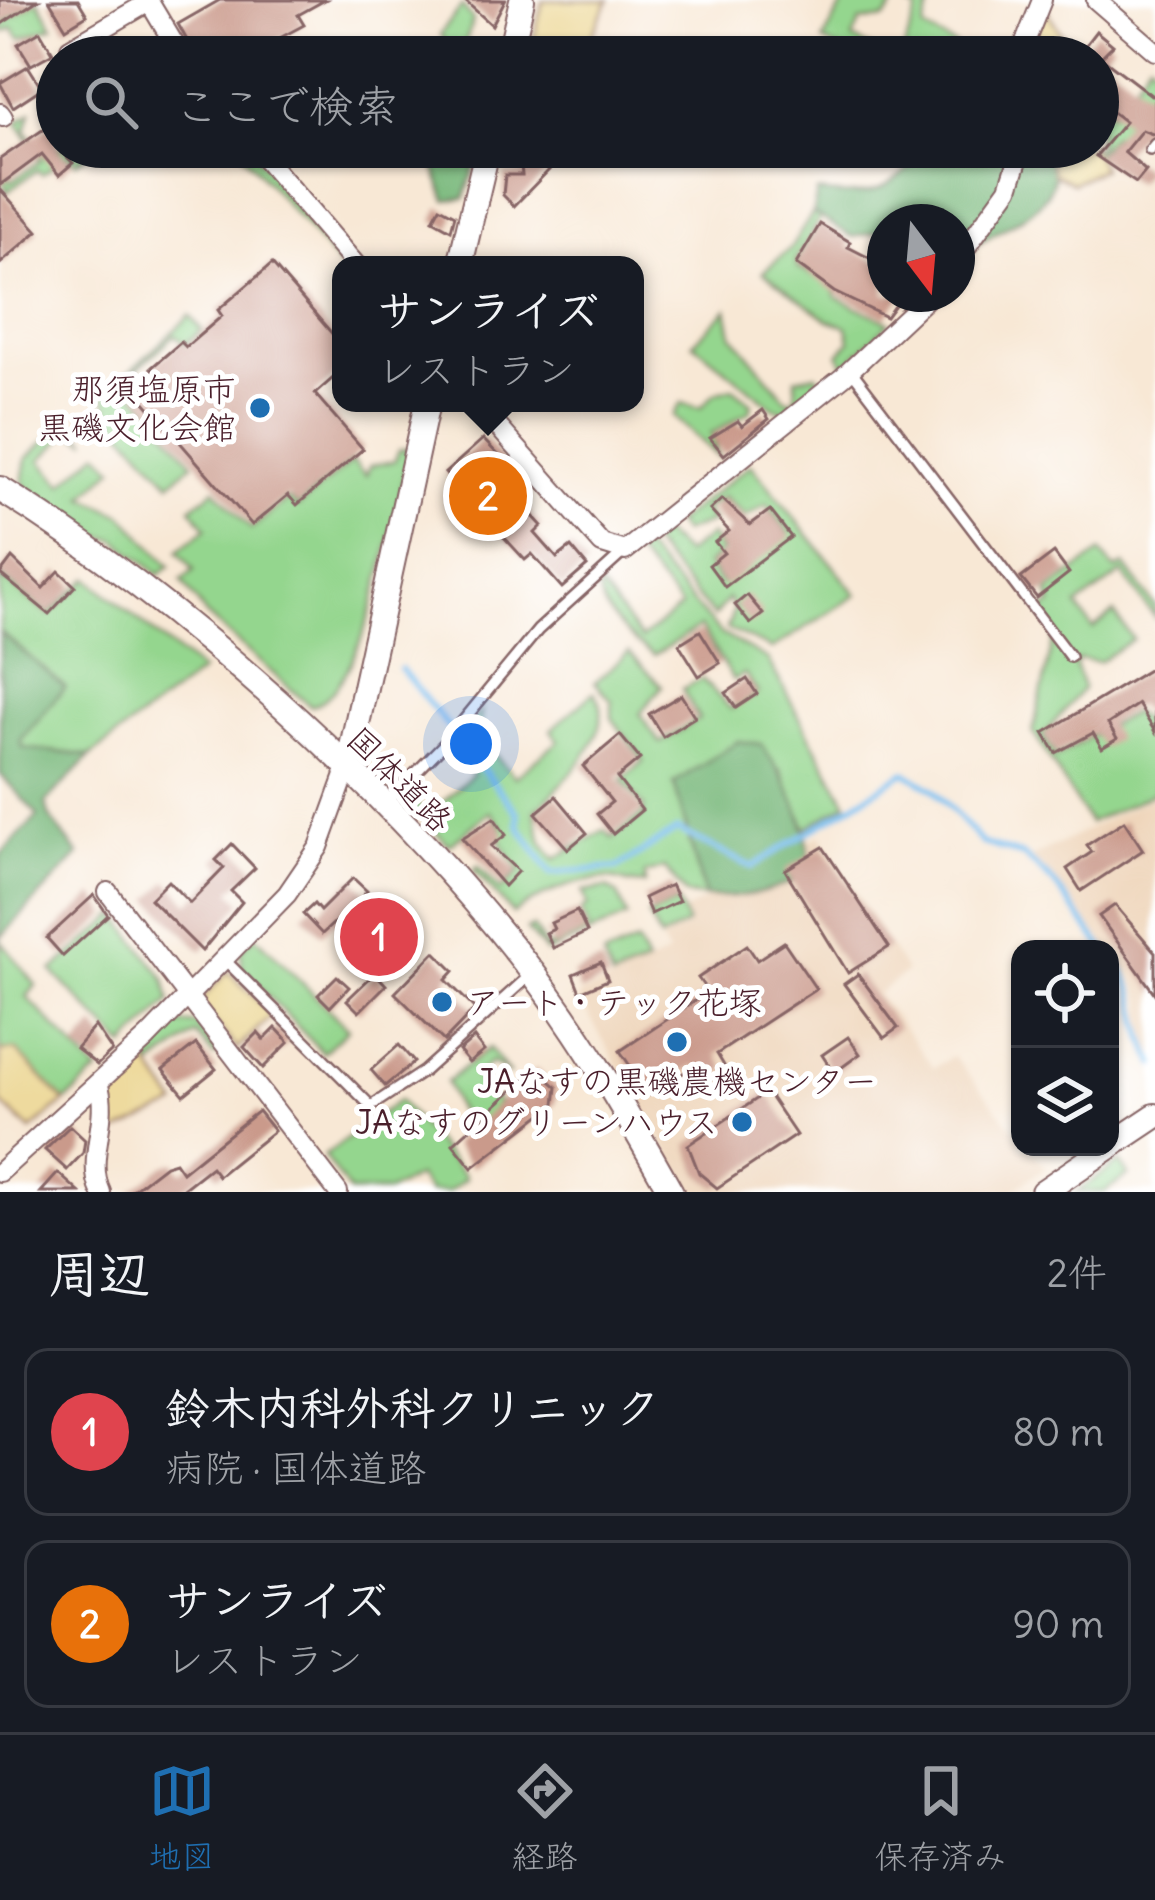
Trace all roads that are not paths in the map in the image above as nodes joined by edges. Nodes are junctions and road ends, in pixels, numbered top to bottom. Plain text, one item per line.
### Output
1 (522, 0) edge
2 (1042, 0) edge
3 (1096, 0) edge
4 (148, 1) edge
5 (89, 36) edge
6 (169, 36) edge
7 (513, 36) edge
8 (1027, 36) edge
9 (1155, 51) edge
10 (273, 168) edge
11 (483, 168) edge
12 (1016, 168) edge
13 (975, 235) edge
14 (348, 256) edge
15 (462, 256) edge
16 (912, 312) edge
17 (851, 370) junction
18 (425, 412) edge
19 (485, 412) edge
20 (0, 489) edge
21 (625, 551) junction
22 (1070, 657) dead end
23 (347, 770) junction
24 (383, 806) junction
25 (108, 892) dead end
26 (223, 958) junction
27 (532, 973) junction
28 (185, 998) junction
29 (98, 1083) junction
30 (1155, 1116) edge
31 (1119, 1141) edge
32 (1097, 1156) edge
33 (0, 1172) edge
34 (100, 1192) edge
35 (338, 1192) edge
36 (671, 1192) edge
37 (1043, 1192) edge

1 - 7 street
2 - 8 street
3 - 9 street
4 - 5 street
4 - 6 street
10 - 14 street
11 - 15 street
12 - 13 street
16 - 17 street
17 - 21 street
17 - 22 lane
18 - 23 street
19 - 21 street
20 - 23 street, 国体道路
21 - 24 lane
23 - 24 street, 国体道路
23 - 26 street
24 - 27 street, 国体道路
25 - 28 street
26 - 27 lane
26 - 28 street
27 - 36 street, 国体道路
28 - 29 street
28 - 35 street
29 - 33 street
29 - 34 street
30 - 31 street
32 - 37 street

